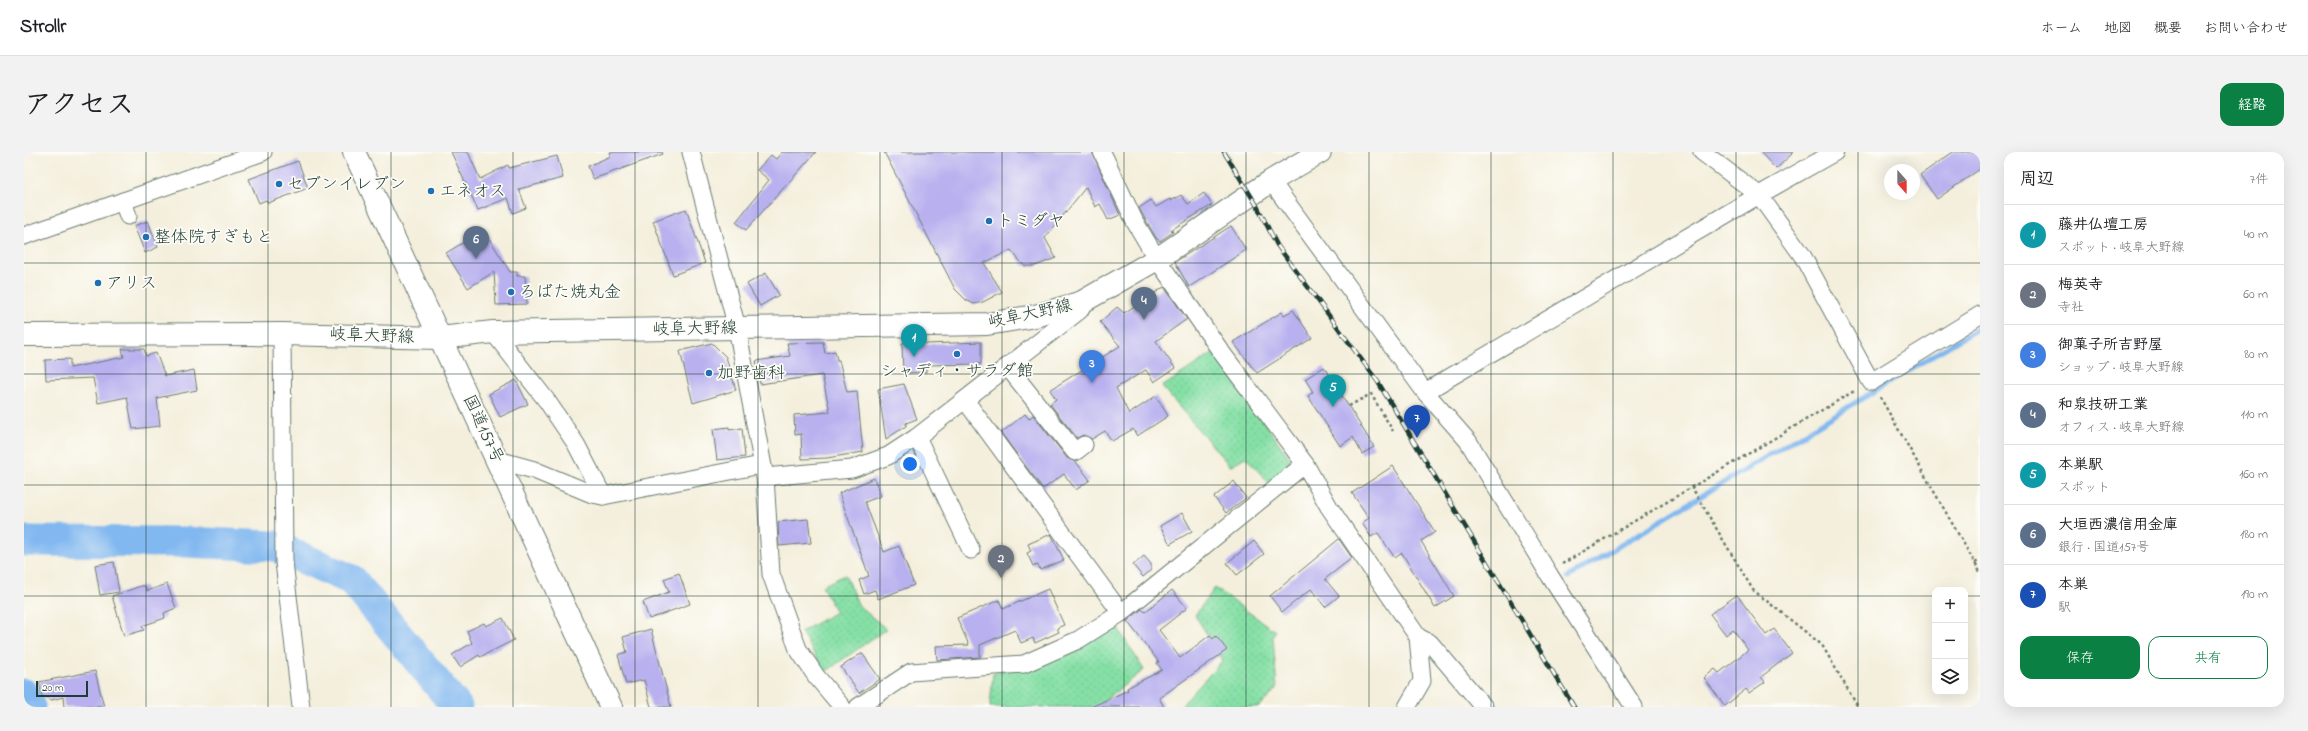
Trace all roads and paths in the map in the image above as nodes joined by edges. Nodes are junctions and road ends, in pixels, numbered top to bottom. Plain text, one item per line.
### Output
1 (263, 152) edge
2 (354, 152) edge
3 (691, 152) edge
4 (1102, 152) edge
5 (1320, 152) edge
6 (1702, 152) edge
7 (1835, 152) edge
8 (1271, 181) junction
9 (1759, 195) junction
10 (24, 236) edge
11 (1157, 259) junction
12 (1082, 302) junction
13 (1980, 315) edge
14 (737, 328) junction
15 (493, 332) junction
16 (282, 334) junction
17 (24, 335) edge
18 (440, 338) junction
19 (1008, 366) junction
20 (1871, 382) junction
21 (1425, 392) junction
22 (965, 400) junction
23 (1349, 406) dead end
24 (1393, 430) dead end
25 (917, 437) junction
26 (1084, 445) dead end
27 (498, 460) junction
28 (1305, 464) junction
29 (763, 471) junction
30 (1691, 486) junction
31 (603, 496) junction
32 (971, 550) dead end
33 (1980, 560) edge
34 (1975, 563) junction
35 (1548, 572) junction
36 (1980, 572) edge
37 (1121, 613) junction
38 (1418, 638) junction
39 (301, 707) edge
40 (611, 707) edge
41 (842, 707) edge
42 (858, 707) edge
43 (1407, 707) edge
44 (1484, 707) edge
45 (1634, 707) edge
46 (1858, 707) edge

1 - 10 street
2 - 18 main road, 国道157号
3 - 14 street
4 - 11 street
5 - 8 main road, 岐阜大野線
6 - 9 street
7 - 9 street
8 - 11 main road, 岐阜大野線
8 - 21 street
9 - 20 street
9 - 21 street
11 - 12 main road, 岐阜大野線
11 - 28 street
12 - 14 main road, 岐阜大野線
12 - 19 street
13 - 20 street
14 - 15 main road, 岐阜大野線
14 - 29 street
15 - 18 main road, 岐阜大野線
15 - 31 street
16 - 17 main road, 岐阜大野線
16 - 18 main road, 岐阜大野線
16 - 39 street
18 - 27 main road, 国道157号
19 - 22 street
19 - 26 street
20 - 30 path
20 - 34 path
21 - 35 street
22 - 25 street
22 - 37 street
23 - 24 path
25 - 29 street
25 - 32 street
27 - 31 street
27 - 40 main road, 国道157号
28 - 37 street
28 - 38 street
29 - 31 street
29 - 41 street
30 - 35 path
30 - 46 path
33 - 34 path
34 - 36 path
35 - 45 street
37 - 42 street
38 - 43 street
38 - 44 street

